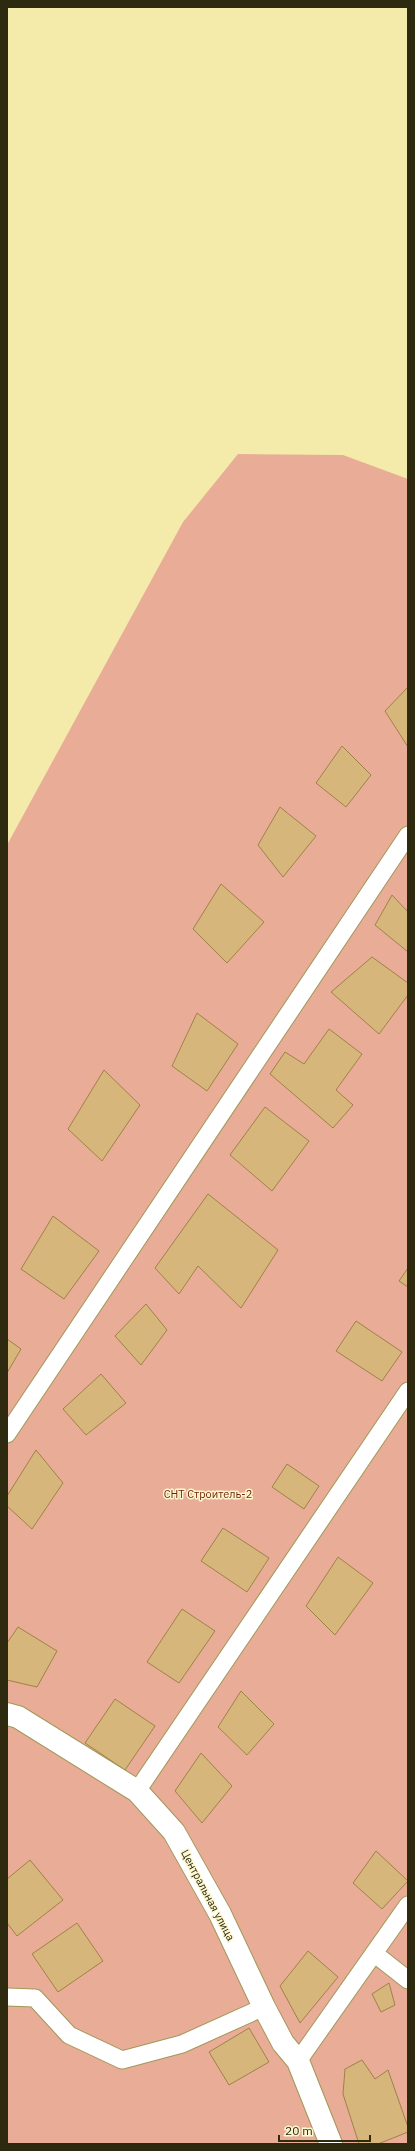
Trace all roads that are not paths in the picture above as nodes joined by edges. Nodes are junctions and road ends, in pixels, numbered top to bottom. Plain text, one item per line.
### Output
1 (408, 835) edge
2 (408, 1392) edge
3 (7, 1434) edge
4 (7, 1714) edge
5 (137, 1791) junction
6 (408, 1905) edge
7 (375, 1954) junction
8 (408, 1980) edge
9 (7, 1997) edge
10 (264, 2007) junction
11 (298, 2061) junction
12 (331, 2144) edge

1 - 3 lane
2 - 5 lane
4 - 5 street, Центральная улица
5 - 10 street, Центральная улица
6 - 7 lane
7 - 8 lane
7 - 11 lane
9 - 10 lane
10 - 11 street, Центральная улица
11 - 12 street, Центральная улица

